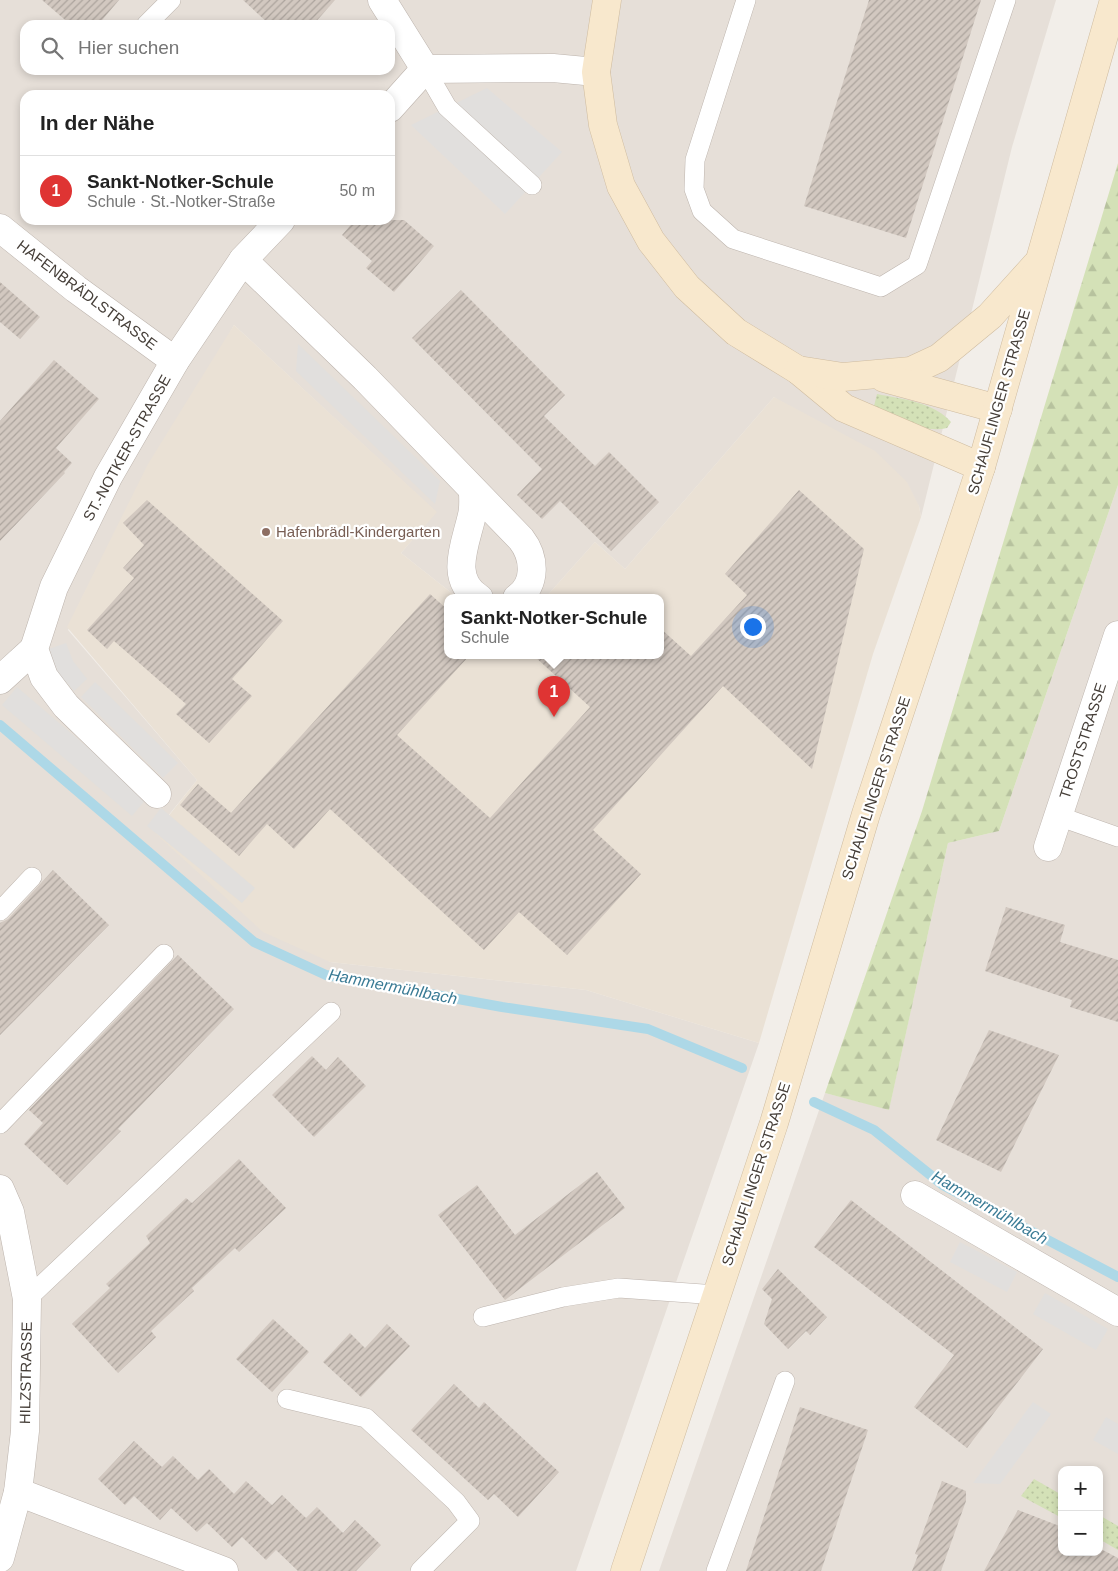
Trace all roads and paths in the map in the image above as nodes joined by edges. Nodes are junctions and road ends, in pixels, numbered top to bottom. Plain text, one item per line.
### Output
1 (171, 0) edge
2 (382, 0) edge
3 (606, 0) edge
4 (746, 0) edge
5 (1006, 0) edge
6 (1114, 0) edge
7 (151, 20) edge
8 (394, 20) edge
9 (395, 21) edge
10 (425, 69) junction
11 (596, 72) junction
12 (395, 102) edge
13 (532, 185) dead end
14 (276, 225) edge
15 (0, 228) edge
16 (243, 260) junction
17 (1039, 262) junction
18 (175, 361) junction
19 (798, 370) junction
20 (873, 374) junction
21 (998, 409) junction
22 (981, 468) junction
23 (473, 491) junction
24 (474, 594) edge
25 (523, 594) edge
26 (1118, 634) edge
27 (34, 649) junction
28 (0, 680) edge
29 (157, 794) dead end
30 (1058, 816) junction
31 (1118, 837) edge
32 (1048, 847) dead end
33 (32, 877) dead end
34 (0, 911) edge
35 (164, 954) dead end
36 (330, 1012) dead end
37 (0, 1124) edge
38 (0, 1189) edge
39 (915, 1195) dead end
40 (717, 1295) junction
41 (27, 1299) junction
42 (1118, 1312) edge
43 (483, 1317) dead end
44 (785, 1381) dead end
45 (287, 1398) dead end
46 (18, 1492) junction
47 (0, 1558) edge
48 (224, 1571) edge
49 (420, 1571) edge
50 (625, 1571) edge
51 (716, 1571) edge

1 - 7 lane
2 - 8 street
3 - 11 main road
4 - 5 lane
6 - 17 main road, SCHAUFLINGER STRASSE
9 - 10 street
10 - 11 street
10 - 12 street
10 - 13 lane
11 - 19 main road
14 - 16 street, ST.-NOTKER-STRASSE
15 - 18 street, HAFENBRÄDLSTRASSE
16 - 18 street, ST.-NOTKER-STRASSE
16 - 23 street
17 - 20 main road
17 - 21 main road, SCHAUFLINGER STRASSE
18 - 27 street, ST.-NOTKER-STRASSE
19 - 20 main road
19 - 22 main road
20 - 21 main road
21 - 22 main road, SCHAUFLINGER STRASSE
22 - 40 main road, SCHAUFLINGER STRASSE
23 - 24 street
23 - 25 street
26 - 30 street, TROSTSTRASSE
27 - 28 street, ST.-NOTKER-STRASSE
27 - 29 street
30 - 31 lane
30 - 32 street, TROSTSTRASSE
33 - 34 lane
35 - 37 lane
36 - 41 lane
38 - 41 street, HILZSTRASSE
39 - 42 street
40 - 43 lane
40 - 50 main road, SCHAUFLINGER STRASSE
41 - 46 street, HILZSTRASSE
44 - 51 lane
45 - 49 lane
46 - 47 street, HILZSTRASSE
46 - 48 street

